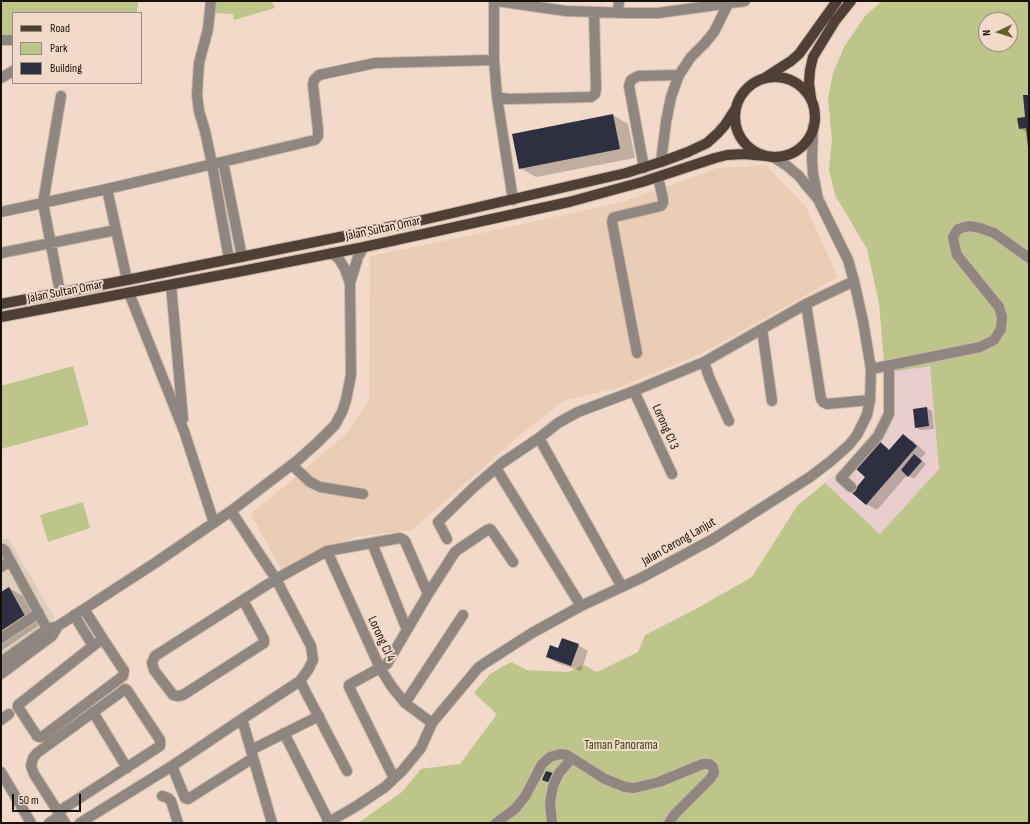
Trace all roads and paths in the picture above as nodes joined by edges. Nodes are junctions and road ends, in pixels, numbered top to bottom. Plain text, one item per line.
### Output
1 (211, 1) edge
2 (496, 1) edge
3 (619, 1) edge
4 (745, 1) edge
5 (837, 1) edge
6 (851, 1) edge
7 (728, 4) junction
8 (594, 12) junction
9 (618, 13) junction
10 (1, 40) edge
11 (12, 40) edge
12 (494, 60) junction
13 (12, 72) edge
14 (679, 75) junction
15 (1, 78) edge
16 (763, 79) junction
17 (61, 96) dead end
18 (497, 97) junction
19 (811, 100) junction
20 (736, 108) junction
21 (814, 127) junction
22 (769, 156) junction
23 (661, 162) junction
24 (217, 163) junction
25 (644, 168) junction
26 (658, 177) junction
27 (107, 189) junction
28 (818, 199) junction
29 (513, 200) junction
30 (43, 203) junction
31 (1, 212) edge
32 (116, 230) junction
33 (51, 243) junction
34 (364, 247) junction
35 (1, 253) edge
36 (332, 253) junction
37 (242, 257) junction
38 (1029, 258) edge
39 (229, 259) junction
40 (127, 280) junction
41 (854, 281) junction
42 (350, 283) junction
43 (170, 285) junction
44 (60, 292) junction
45 (129, 293) junction
46 (1, 304) edge
47 (806, 304) junction
48 (1, 317) edge
49 (762, 329) junction
50 (637, 353) dead end
51 (704, 362) junction
52 (889, 365) junction
53 (871, 369) junction
54 (634, 391) junction
55 (870, 400) junction
56 (772, 401) dead end
57 (729, 421) dead end
58 (184, 431) junction
59 (539, 438) junction
60 (292, 465) junction
61 (496, 468) junction
62 (672, 474) dead end
63 (851, 487) dead end
64 (363, 494) dead end
65 (231, 511) junction
66 (214, 523) junction
67 (447, 539) dead end
68 (372, 543) junction
69 (1, 550) edge
70 (327, 551) junction
71 (10, 561) junction
72 (513, 562) dead end
73 (1, 567) edge
74 (276, 579) junction
75 (622, 587) junction
76 (428, 594) junction
77 (242, 600) junction
78 (581, 606) junction
79 (84, 609) junction
80 (39, 613) junction
81 (74, 615) junction
82 (463, 615) dead end
83 (58, 626) junction
84 (47, 629) junction
85 (407, 630) junction
86 (1, 638) edge
87 (103, 638) junction
88 (93, 646) junction
89 (1, 662) edge
90 (380, 668) junction
91 (1, 674) edge
92 (300, 681) junction
93 (405, 703) junction
94 (93, 712) junction
95 (319, 716) junction
96 (242, 719) junction
97 (432, 723) junction
98 (284, 733) junction
99 (252, 754) junction
100 (572, 758) junction
101 (172, 766) junction
102 (127, 768) junction
103 (347, 771) dead end
104 (1, 772) edge
105 (394, 778) junction
106 (162, 796) dead end
107 (61, 817) edge
108 (328, 822) edge
109 (30, 823) edge
110 (49, 823) edge
111 (80, 823) edge
112 (178, 823) edge
113 (272, 823) edge
114 (496, 823) edge
115 (552, 823) edge
116 (670, 823) edge

1 - 24 street
2 - 8 street
2 - 12 street
3 - 9 street
4 - 7 street
5 - 16 main road
6 - 19 main road
7 - 9 street
7 - 14 street
8 - 9 street
8 - 18 street
10 - 11 street
12 - 18 street
12 - 24 street
13 - 15 street
14 - 23 street
14 - 25 street
16 - 19 main road
16 - 20 main road
17 - 30 street
18 - 29 street
19 - 21 main road
20 - 22 main road
20 - 23 main road
21 - 22 main road
21 - 28 street, Jalan Cerong Lanjut
22 - 26 main road, Jalan Sultan Omar
22 - 28 street, Jalan Cerong Lanjut
23 - 25 main road
24 - 27 street
24 - 37 street
24 - 39 street
25 - 29 main road
26 - 34 main road, Jalan Sultan Omar
26 - 50 street
27 - 30 street
27 - 32 street
28 - 41 street, Jalan Cerong Lanjut
29 - 37 main road
30 - 31 street
30 - 33 street
32 - 33 street
32 - 40 street
33 - 35 street
33 - 44 street
34 - 36 main road, Jalan Sultan Omar
34 - 42 street
36 - 42 street
36 - 43 main road, Jalan Sultan Omar
37 - 39 main road
38 - 52 street
39 - 40 main road
40 - 44 main road
41 - 47 street
41 - 53 street, Jalan Cerong Lanjut
42 - 60 street
43 - 45 main road, Jalan Sultan Omar
43 - 58 street
44 - 46 main road
45 - 48 main road, Jalan Sultan Omar
45 - 58 street
47 - 49 street
47 - 55 street
49 - 51 street
49 - 56 street
51 - 54 street
51 - 57 street
52 - 53 street
52 - 63 street
53 - 55 street, Jalan Cerong Lanjut
54 - 59 street
54 - 62 street, Lorong Cl 3
55 - 75 street, Jalan Cerong Lanjut
58 - 66 street
59 - 61 street
59 - 75 street
60 - 64 street
60 - 65 street
61 - 67 street
61 - 78 street
65 - 66 street
65 - 74 street
66 - 79 street
68 - 70 street
68 - 76 street
68 - 85 street
69 - 71 street
70 - 74 street
70 - 90 street, Lorong Cl 4
71 - 73 street
71 - 80 street
72 - 76 street
74 - 77 street
74 - 92 street
75 - 78 street, Jalan Cerong Lanjut
76 - 85 street
77 - 77 street
78 - 97 street, Jalan Cerong Lanjut
79 - 81 street
79 - 87 street
80 - 84 street
80 - 86 street
81 - 83 street
81 - 88 street
82 - 93 street
83 - 84 street
83 - 91 street
84 - 89 street
85 - 90 street
87 - 88 street
87 - 88 street
90 - 93 street, Lorong Cl 4
90 - 105 street
92 - 95 street
92 - 96 street
93 - 97 street, Lorong Cl 4
94 - 102 street
94 - 102 street
94 - 107 street
95 - 98 street
95 - 103 street
96 - 99 street
96 - 101 street
97 - 105 street, Jalan Cerong Lanjut
98 - 99 street
98 - 108 street
99 - 101 street
99 - 113 street
100 - 114 street
100 - 115 street
100 - 116 street
101 - 111 street
102 - 107 street
104 - 109 street
105 - 108 street, Jalan Cerong Lanjut
106 - 112 street
107 - 110 street

